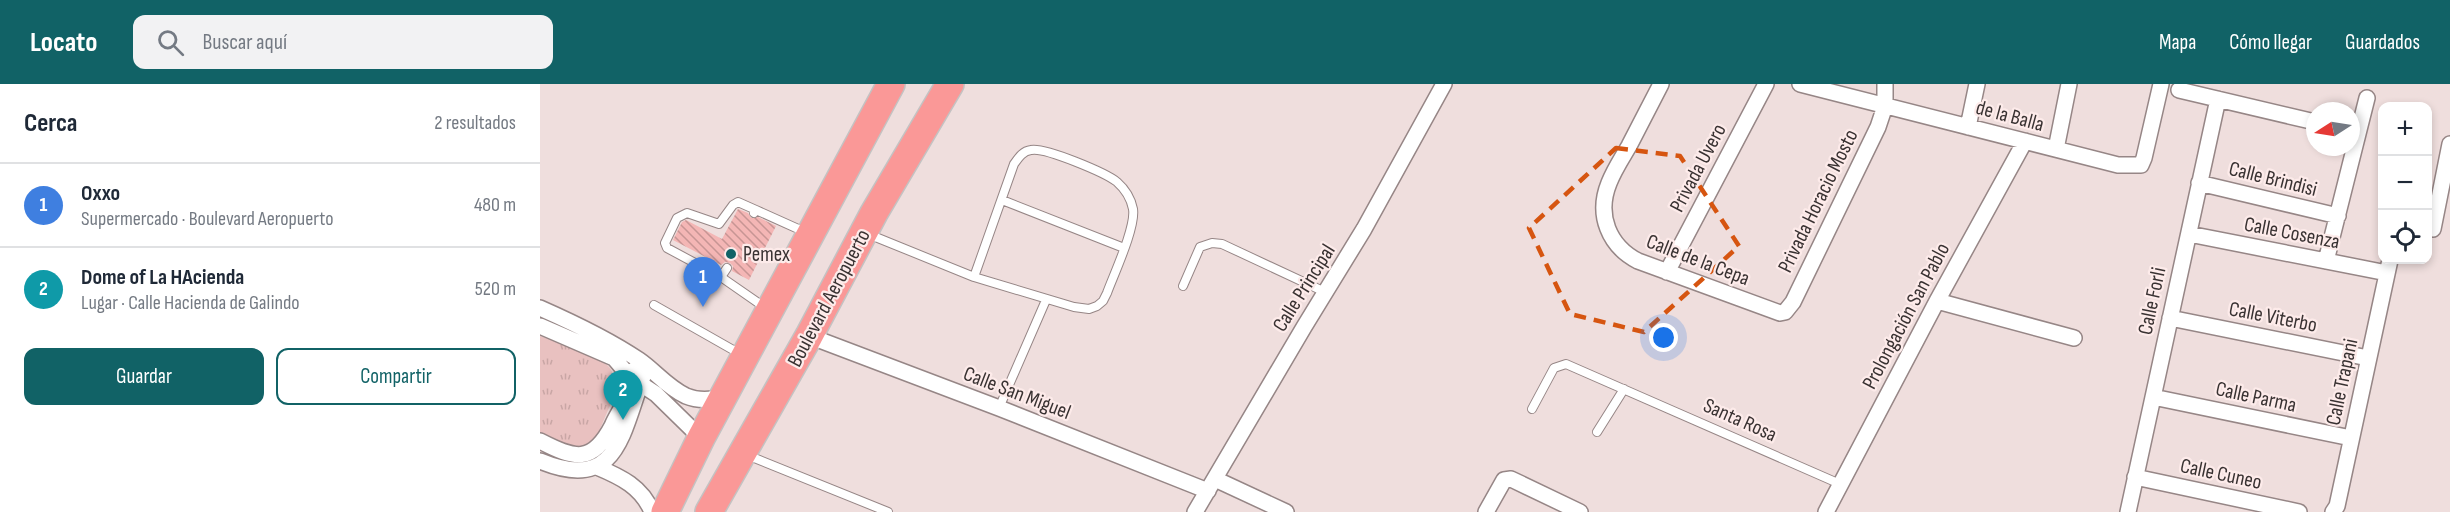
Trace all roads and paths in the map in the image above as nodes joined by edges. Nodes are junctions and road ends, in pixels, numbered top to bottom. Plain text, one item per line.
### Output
1 (891, 84) edge
2 (950, 84) edge
3 (1444, 84) edge
4 (1661, 84) edge
5 (1766, 84) edge
6 (1800, 84) edge
7 (1885, 84) edge
8 (1977, 84) edge
9 (2069, 84) edge
10 (2161, 84) edge
11 (2179, 90) dead end
12 (2367, 98) dead end
13 (2218, 99) junction
14 (1885, 106) junction
15 (2360, 116) edge
16 (2306, 120) edge
17 (1968, 127) junction
18 (2025, 141) junction
19 (2450, 144) edge
20 (2056, 149) junction
21 (2349, 156) edge
22 (2199, 183) junction
23 (1002, 200) junction
24 (2338, 216) junction
25 (2433, 229) dead end
26 (864, 232) junction
27 (2189, 234) junction
28 (812, 235) junction
29 (1124, 248) junction
30 (2326, 261) junction
31 (2388, 266) edge
32 (727, 268) dead end
33 (1667, 272) junction
34 (721, 277) junction
35 (974, 277) junction
36 (1183, 286) dead end
37 (1325, 292) junction
38 (1046, 300) junction
39 (1937, 301) junction
40 (654, 305) dead end
41 (543, 310) edge
42 (770, 311) junction
43 (1785, 312) joint
44 (2170, 318) junction
45 (540, 326) edge
46 (809, 336) junction
47 (2074, 338) dead end
48 (746, 358) junction
49 (2368, 358) junction
50 (644, 363) junction
51 (635, 380) junction
52 (1624, 389) junction
53 (2153, 397) junction
54 (723, 398) junction
55 (999, 408) junction
56 (1532, 409) dead end
57 (1597, 432) dead end
58 (701, 438) junction
59 (2351, 438) junction
60 (540, 441) edge
61 (743, 453) junction
62 (594, 460) junction
63 (540, 461) edge
64 (2135, 477) junction
65 (1840, 484) junction
66 (1212, 485) junction
67 (652, 512) edge
68 (665, 512) edge
69 (709, 512) edge
70 (888, 512) edge
71 (1195, 512) edge
72 (1286, 512) edge
73 (1486, 512) edge
74 (1580, 512) edge
75 (1826, 512) edge
76 (2128, 512) edge
77 (2299, 512) edge
78 (2333, 512) edge

1 - 28 highway
2 - 26 highway, Boulevard Aeropuerto
3 - 37 street, Calle Principal
4 - 33 street, Calle de la Cepa
5 - 33 street, Privada Uvero
6 - 14 street, de la Balla
7 - 14 street
8 - 17 street
9 - 20 street
10 - 20 street, de la Balla
11 - 13 street
12 - 15 street
13 - 16 street
13 - 22 street, Calle Forli
14 - 17 street, de la Balla
14 - 43 street, Privada Horacio Mosto
17 - 18 street, de la Balla
18 - 20 street, de la Balla
18 - 39 street, Prolongación San Pablo
19 - 25 street
21 - 24 street
22 - 24 street, Calle Brindisi
22 - 27 street, Calle Forli
23 - 29 lane
23 - 29 lane
23 - 35 lane
24 - 30 street
26 - 35 lane
26 - 46 highway, Boulevard Aeropuerto
27 - 30 street, Calle Cosenza
27 - 44 street, Calle Forli
28 - 34 lane
28 - 42 highway
29 - 38 lane
30 - 31 street, Calle Cosenza
31 - 49 street, Calle Trapani
32 - 34 lane
33 - 43 street, Calle de la Cepa
34 - 42 lane
35 - 38 lane
36 - 37 lane
37 - 66 street, Calle Principal
38 - 55 lane
39 - 47 street
39 - 65 street, Prolongación San Pablo
40 - 48 lane
41 - 45 street
41 - 50 street
42 - 48 highway
44 - 49 street, Calle Viterbo
44 - 53 street, Calle Forli
45 - 51 street
46 - 55 street, Calle San Miguel
46 - 61 highway, Boulevard Aeropuerto
48 - 54 highway
49 - 59 street, Calle Trapani
50 - 51 street
50 - 54 street
51 - 58 street
51 - 62 street
52 - 56 lane, Santa Rosa
52 - 57 lane
52 - 65 lane, Santa Rosa
53 - 59 street, Calle Parma
53 - 64 street, Calle Forli
54 - 58 highway
55 - 66 street, Calle San Miguel
58 - 68 highway
59 - 78 street, Calle Trapani
60 - 62 street
61 - 69 highway, Boulevard Aeropuerto
61 - 70 lane
62 - 63 street
62 - 67 street
64 - 76 street, Calle Forli
64 - 77 street, Calle Cuneo
65 - 75 street, Prolongación San Pablo
66 - 71 street, Calle Principal
66 - 72 street, Calle San Miguel
73 - 74 street

